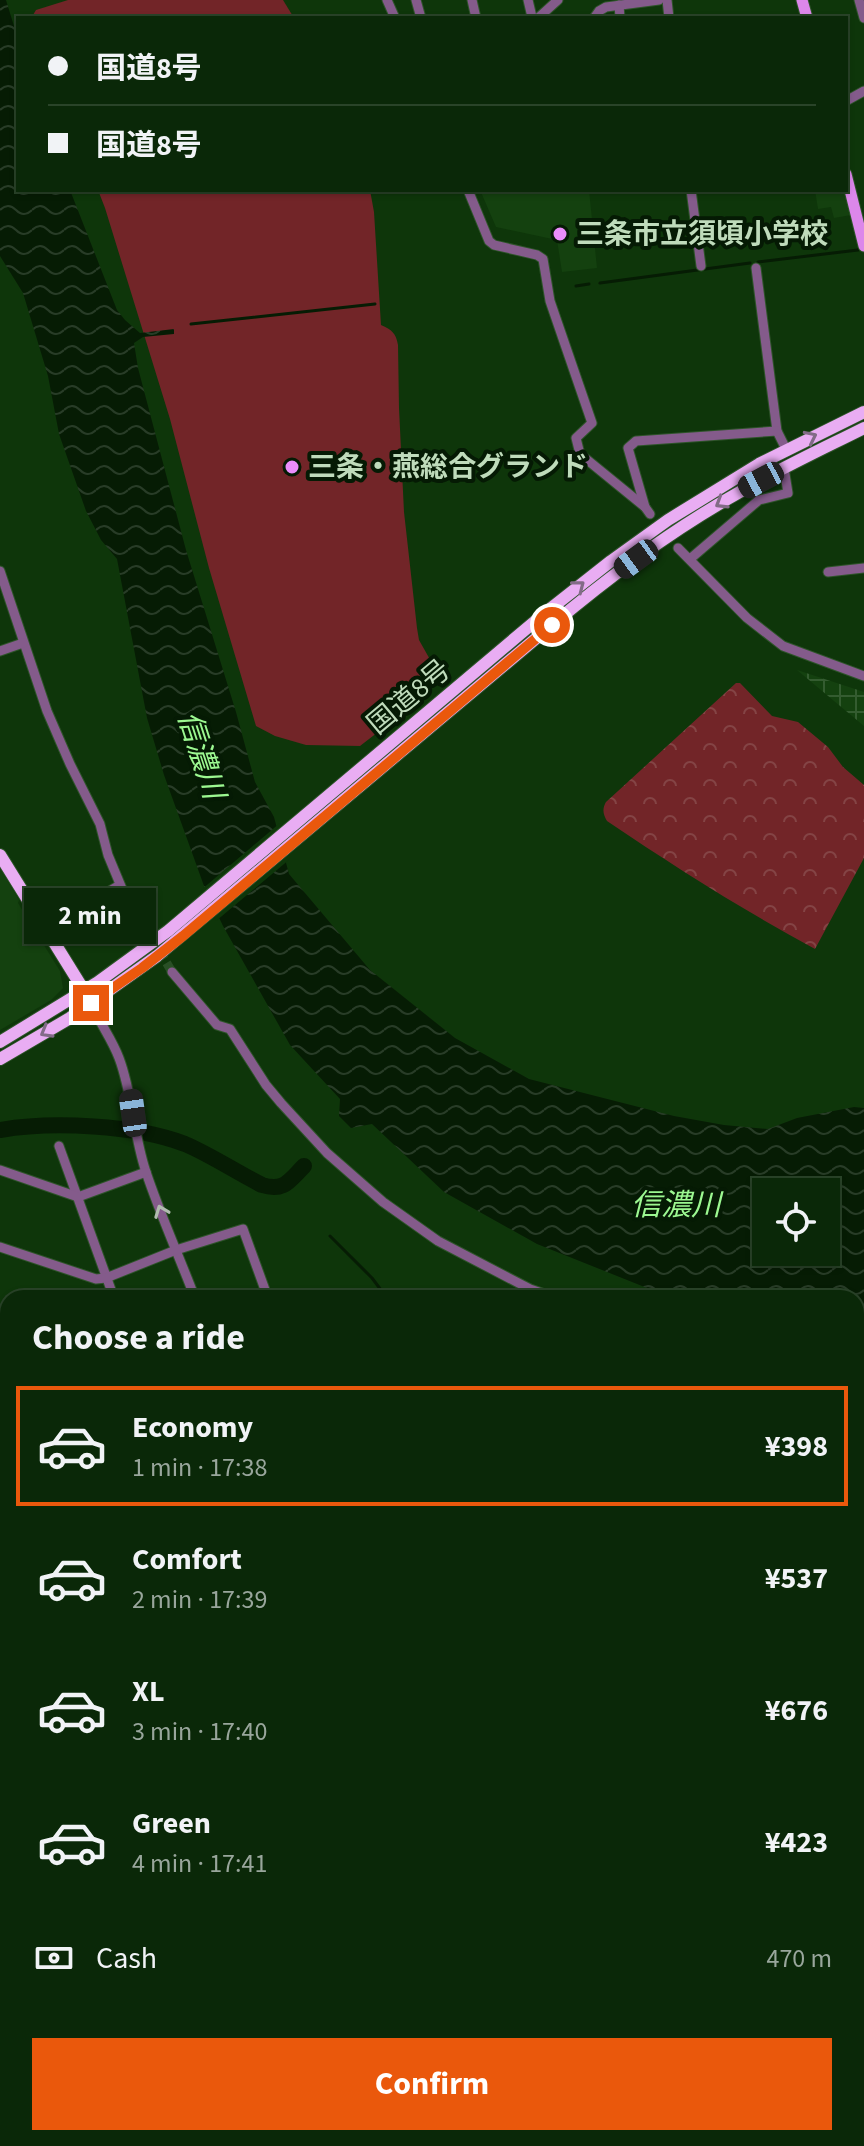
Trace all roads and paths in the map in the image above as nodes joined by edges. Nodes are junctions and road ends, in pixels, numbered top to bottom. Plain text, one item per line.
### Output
1 (558, 0) edge
2 (659, 0) edge
3 (859, 0) edge
4 (619, 5) junction
5 (536, 16) edge
6 (595, 16) edge
7 (620, 16) edge
8 (864, 18) edge
9 (848, 182) edge
10 (469, 192) edge
11 (691, 192) edge
12 (864, 246) edge
13 (701, 266) dead end
14 (756, 268) dead end
15 (864, 404) edge
16 (864, 412) edge
17 (839, 424) junction
18 (864, 428) edge
19 (777, 431) junction
20 (864, 435) edge
21 (828, 446) junction
22 (786, 449) junction
23 (784, 468) junction
24 (678, 548) dead end
25 (630, 555) junction
26 (690, 559) junction
27 (864, 568) edge
28 (0, 571) edge
29 (828, 572) dead end
30 (23, 643) junction
31 (0, 651) edge
32 (864, 676) edge
33 (0, 855) edge
34 (120, 885) junction
35 (46, 928) junction
36 (146, 928) tunnel mouth
37 (180, 930) junction
38 (172, 972) tunnel mouth
39 (84, 991) junction
40 (91, 1003) junction
41 (0, 1042) edge
42 (0, 1059) edge
43 (59, 1146) dead end
44 (0, 1170) edge
45 (146, 1172) junction
46 (78, 1197) junction
47 (0, 1247) edge
48 (176, 1250) junction
49 (106, 1278) junction
50 (111, 1290) edge
51 (192, 1290) edge
52 (265, 1290) edge
53 (533, 1290) edge

1 - 5 street
2 - 4 street
3 - 8 street
4 - 6 street
4 - 7 street
9 - 12 main road
10 - 19 street
11 - 13 street
14 - 19 street
15 - 17 highway
16 - 17 highway, 国道8号
22 -> 17 highway, 国道8号
18 - 21 highway, 国道8号
19 - 22 street
20 - 21 highway
21 - 23 highway, 国道8号
22 - 25 highway, 国道8号
23 -> 25 highway, 国道8号
23 - 26 street
24 - 26 street
25 - 37 highway, 国道8号
26 - 32 street
27 - 29 street
28 - 30 street
30 - 31 street
30 - 34 street
33 - 35 highway
34 - 35 street
34 - 36 street
35 - 39 highway
37 - 39 highway, 国道8号
37 - 40 highway, 国道8号
38 - 53 street
39 - 40 highway
39 - 41 highway, 国道8号
40 -> 42 highway, 国道8号
40 - 45 street
43 - 46 street
44 - 46 street
45 - 46 street
48 -> 45 street
46 - 49 street
47 - 49 street
48 - 49 street
48 - 51 street
48 - 52 street
49 - 50 street

